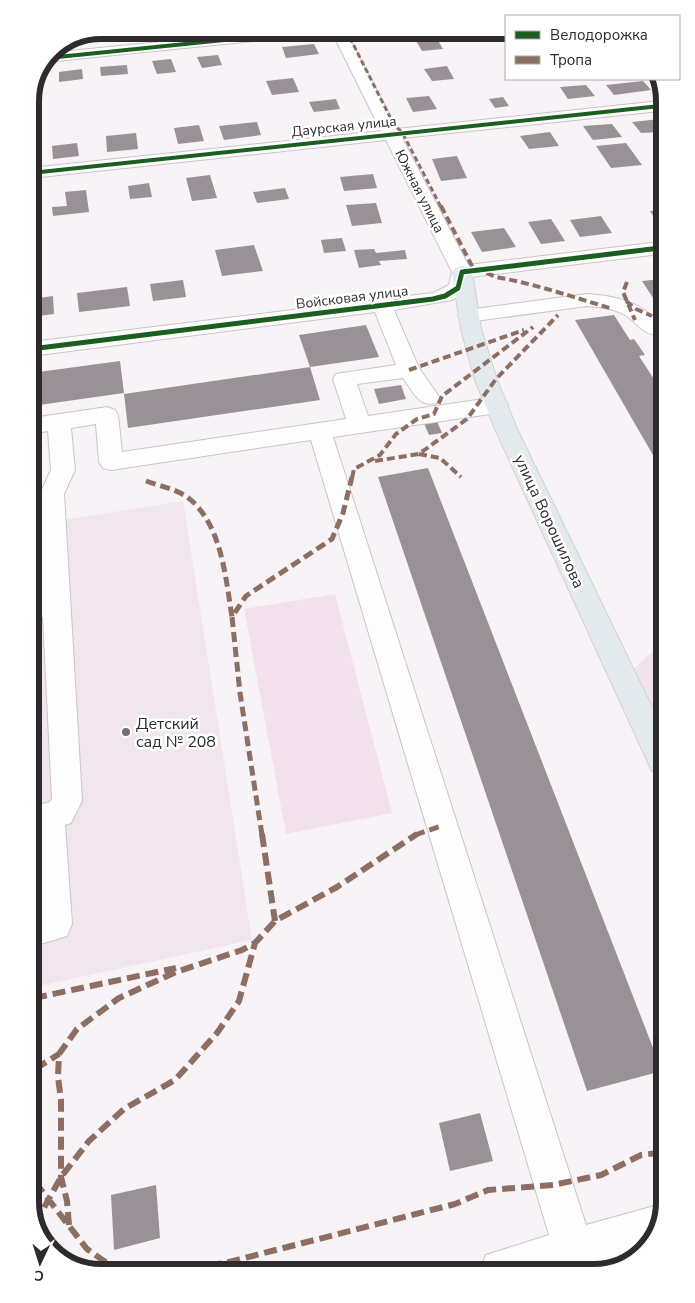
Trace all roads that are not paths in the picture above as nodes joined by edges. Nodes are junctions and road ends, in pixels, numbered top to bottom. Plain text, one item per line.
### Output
1 (234, 39) edge
2 (343, 39) edge
3 (57, 57) edge
4 (656, 106) edge
5 (391, 134) junction
6 (39, 172) edge
7 (656, 248) edge
8 (462, 272) junction
9 (433, 299) junction
10 (382, 306) junction
11 (470, 322) junction
12 (656, 331) edge
13 (39, 348) edge
14 (409, 370) junction
15 (429, 402) junction
16 (497, 405) junction
17 (59, 422) junction
18 (39, 425) edge
19 (360, 426) junction
20 (320, 432) junction
21 (44, 608) edge
22 (656, 747) edge
23 (41, 819) edge
24 (39, 929) edge
25 (651, 1227) edge
26 (573, 1248) junction
27 (517, 1264) edge

1 - 3 street
2 - 5 street, Южная улица
4 - 5 street, Даурская улица
5 - 6 street, Даурская улица
5 - 8 street, Южная улица
7 - 8 street
8 - 9 street, Войсковая улица
8 - 11 main road, улица Ворошилова
9 - 10 street, Войсковая улица
9 - 11 street
10 - 13 street, Войсковая улица
10 - 14 street
11 - 12 street
11 - 16 main road, улица Ворошилова
14 - 15 street
14 - 19 street
15 - 16 street
15 - 19 street
16 - 22 main road, улица Ворошилова
17 - 18 street
17 - 20 street
17 - 21 street
19 - 20 street
20 - 26 street
21 - 23 street
23 - 24 street
25 - 26 street
26 - 27 street

